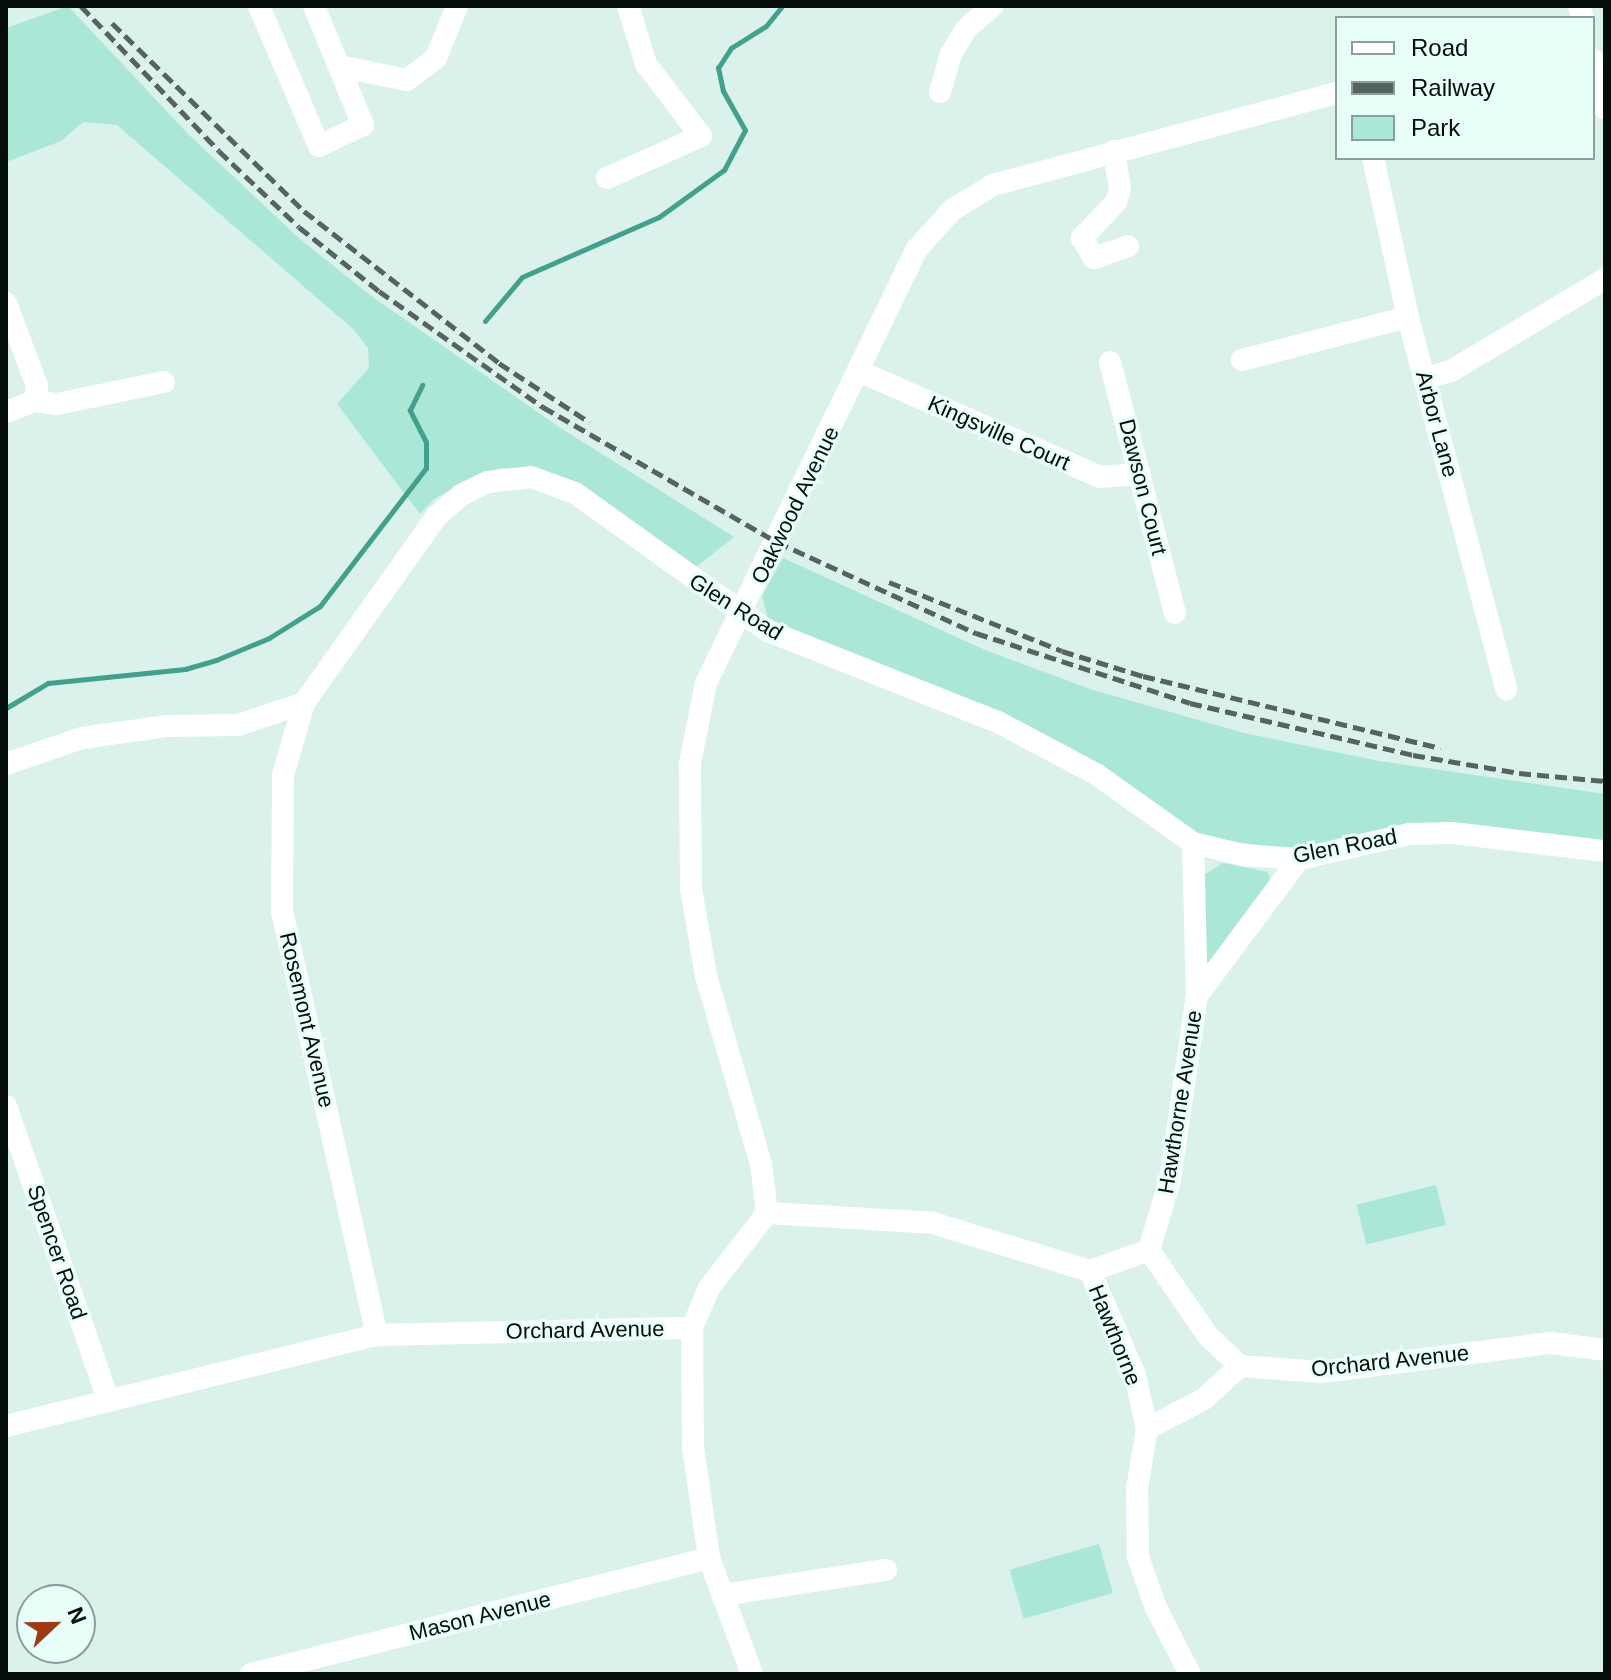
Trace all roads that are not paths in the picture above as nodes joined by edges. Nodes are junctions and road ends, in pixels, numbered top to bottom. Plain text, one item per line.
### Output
1 (259, 6) edge
2 (314, 6) edge
3 (457, 6) edge
4 (628, 6) edge
5 (992, 6) edge
6 (339, 66) junction
7 (1595, 68) edge
8 (940, 92) dead end
9 (1335, 94) edge
10 (1605, 109) edge
11 (1114, 151) junction
12 (1373, 160) edge
13 (607, 178) dead end
14 (1128, 246) dead end
15 (1605, 279) edge
16 (6, 303) edge
17 (1408, 317) junction
18 (1242, 360) dead end
19 (1110, 362) dead end
20 (861, 372) junction
21 (1426, 378) junction
22 (164, 382) dead end
23 (35, 401) junction
24 (6, 412) edge
25 (1140, 474) junction
26 (1175, 613) dead end
27 (740, 615) junction
28 (1506, 689) dead end
29 (304, 703) junction
30 (6, 764) edge
31 (1193, 843) junction
32 (1605, 851) edge
33 (1299, 859) junction
34 (1197, 996) junction
35 (6, 1106) edge
36 (767, 1213) junction
37 (1149, 1250) junction
38 (1090, 1271) junction
39 (692, 1328) junction
40 (377, 1335) junction
41 (1605, 1350) edge
42 (1240, 1366) junction
43 (108, 1399) junction
44 (6, 1426) edge
45 (1147, 1429) junction
46 (709, 1558) junction
47 (886, 1570) dead end
48 (722, 1595) junction
49 (251, 1674) edge
50 (752, 1674) edge
51 (1190, 1674) edge

1 - 6 street
2 - 6 street
3 - 6 street
4 - 13 street
5 - 8 street
7 - 10 street
9 - 11 street, Oakwood Avenue
11 - 14 street
11 - 20 street, Oakwood Avenue
12 - 17 street, Arbor Lane
15 - 21 street
16 - 23 street
17 - 18 street
17 - 21 street, Arbor Lane
19 - 25 street, Dawson Court
20 - 25 street, Kingsville Court
20 - 27 street, Oakwood Avenue
21 - 28 street, Arbor Lane
22 - 23 street
23 - 24 street
25 - 26 street, Dawson Court
27 - 29 street, Glen Road
27 - 31 street, Glen Road
27 - 36 street, Oakwood Avenue
29 - 30 street
29 - 40 street, Rosemont Avenue
31 - 33 street, Glen Road
31 - 34 street, Hawthorne Avenue
32 - 33 street, Glen Road
33 - 34 street, Hawthorne Avenue
34 - 37 street, Hawthorne Avenue
35 - 43 street, Spencer Road
36 - 38 street
36 - 39 street, Orchard Avenue
37 - 38 street
37 - 42 street
38 - 45 street, Hawthorne
39 - 40 street, Orchard Avenue
39 - 46 street
40 - 43 street, Orchard Avenue
41 - 42 street, Orchard Avenue
42 - 45 street
43 - 44 street, Orchard Avenue
45 - 51 street, Hawthorne
46 - 48 street
46 - 49 street, Mason Avenue
47 - 48 street
48 - 50 street

